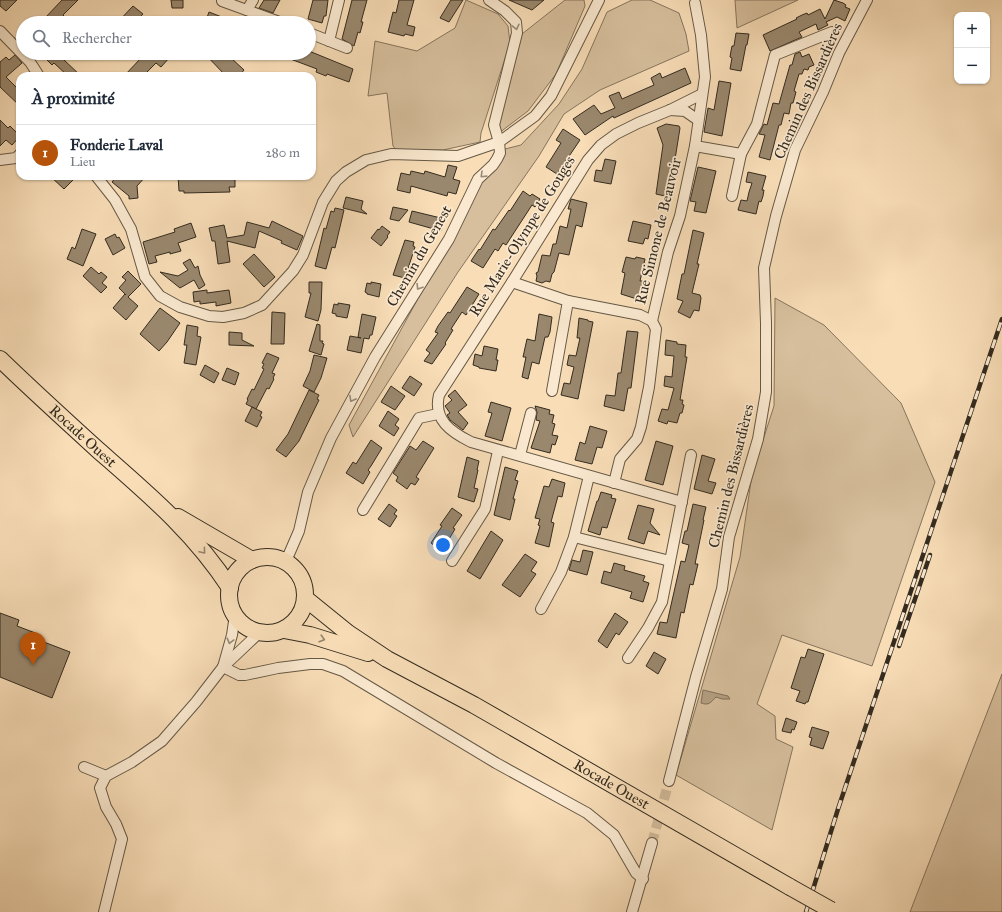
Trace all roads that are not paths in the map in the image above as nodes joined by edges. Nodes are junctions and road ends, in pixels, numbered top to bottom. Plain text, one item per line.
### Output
1 (253, 0) edge
2 (339, 0) edge
3 (489, 0) edge
4 (599, 0) edge
5 (867, 0) edge
6 (222, 1) edge
7 (694, 1) edge
8 (247, 10) junction
9 (263, 16) edge
10 (0, 31) edge
11 (832, 32) dead end
12 (316, 36) edge
13 (328, 41) junction
14 (16, 48) edge
15 (347, 48) dead end
16 (28, 60) edge
17 (36, 72) edge
18 (702, 94) junction
19 (670, 110) junction
20 (698, 120) junction
21 (499, 142) junction
22 (695, 146) junction
23 (741, 154) junction
24 (16, 158) edge
25 (0, 160) edge
26 (99, 180) edge
27 (732, 196) dead end
28 (512, 282) junction
29 (568, 301) junction
30 (652, 320) junction
31 (0, 359) edge
32 (552, 391) dead end
33 (531, 413) dead end
34 (438, 414) junction
35 (498, 451) junction
36 (520, 455) junction
37 (691, 455) dead end
38 (589, 476) junction
39 (614, 483) junction
40 (682, 502) junction
41 (363, 510) dead end
42 (168, 511) junction
43 (574, 537) junction
44 (252, 560) junction
45 (286, 561) junction
46 (452, 561) dead end
47 (670, 561) junction
48 (230, 588) junction
49 (306, 599) junction
50 (541, 609) dead end
51 (235, 615) junction
52 (284, 630) junction
53 (259, 633) junction
54 (628, 658) dead end
55 (387, 659) junction
56 (223, 667) junction
57 (84, 767) dead end
58 (106, 776) junction
59 (669, 781) tunnel mouth
60 (652, 843) tunnel mouth
61 (643, 878) junction
62 (833, 911) edge
63 (104, 912) edge
64 (632, 912) edge

1 - 8 street
2 - 13 street
3 -> 21 street, Chemin du Genest
4 - 21 street
5 - 59 street, Chemin des Bissardières
6 - 8 street
7 - 18 street, Rue Simone de Beauvoir
8 - 9 street
10 - 14 street
11 - 23 street
12 - 13 street
13 - 15 street
16 - 17 street
18 - 19 street, Rue Marie-Olympe de Gouges
18 - 20 street, Rue Simone de Beauvoir
19 - 20 street
19 - 28 street, Rue Marie-Olympe de Gouges
20 - 22 street, Rue Simone de Beauvoir
21 - 26 street
21 -> 45 street, Chemin du Genest
22 - 23 street
22 - 30 street, Rue Simone de Beauvoir
23 - 27 street
24 - 25 street
28 - 29 street
28 - 34 street, Rue Marie-Olympe de Gouges
29 - 30 street
29 - 32 street
30 - 39 street, Rue Simone de Beauvoir
31 - 42 main road, Rocade Ouest
33 - 36 street
34 - 35 street
34 - 41 street
35 - 36 street
35 - 46 street
36 - 38 street
37 - 40 street
38 - 39 street
38 - 43 street
39 - 40 street
40 - 47 street
42 - 44 main road, Rocade Ouest
42 -> 48 main road, Rocade Ouest
43 - 47 street
43 - 50 street
44 - 45 main road
44 - 48 main road
45 - 49 main road
47 - 54 street
48 - 51 main road
49 - 52 main road
49 - 55 main road, Rocade Ouest
51 - 53 main road
51 -> 56 street
52 - 53 main road
52 -> 55 main road, Rocade Ouest
53 - 56 street
55 - 62 main road, Rocade Ouest, bridge
56 - 58 street
56 - 61 street
57 - 58 street
58 - 63 street
60 - 61 street
61 - 64 street

